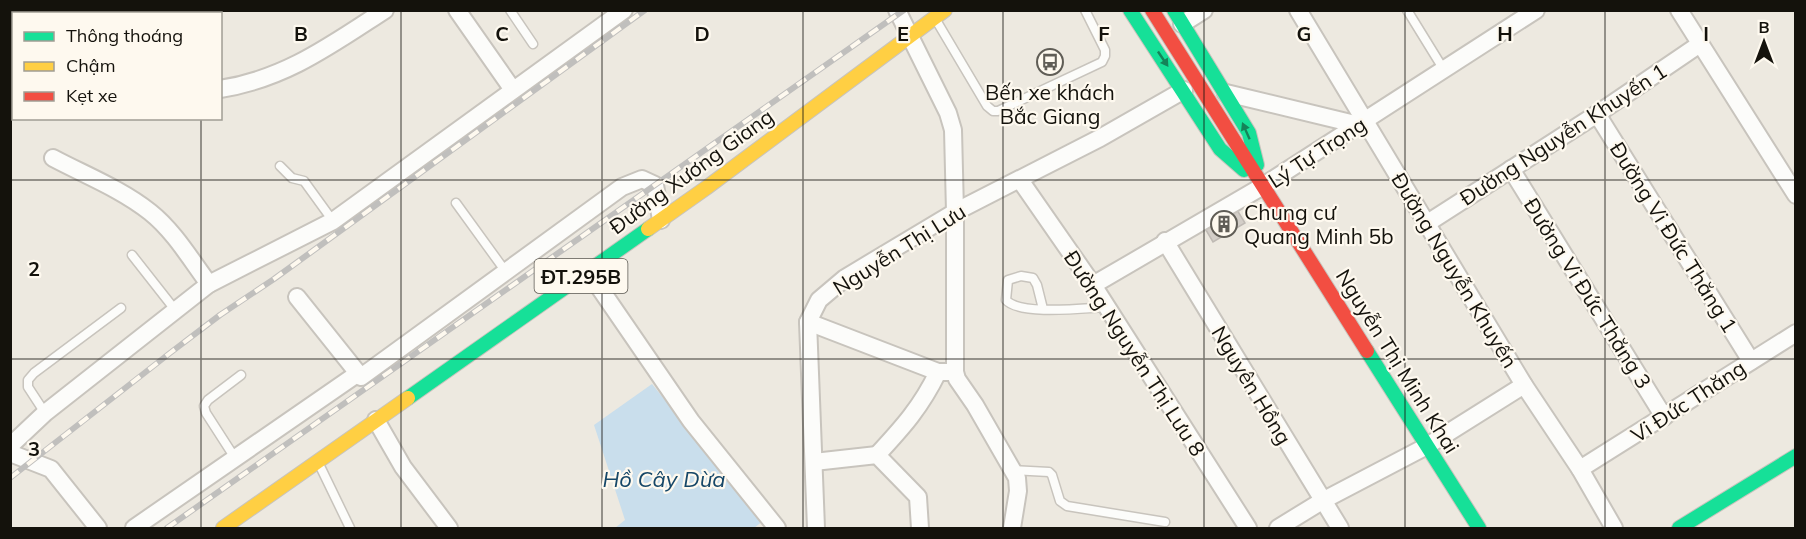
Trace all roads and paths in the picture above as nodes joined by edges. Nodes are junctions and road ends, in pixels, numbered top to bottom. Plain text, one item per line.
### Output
1 (106, 10) edge
2 (385, 10) edge
3 (457, 10) edge
4 (510, 10) edge
5 (624, 10) edge
6 (897, 10) edge
7 (1085, 10) edge
8 (1130, 10) edge
9 (1152, 10) edge
10 (1204, 10) edge
11 (1298, 10) edge
12 (1407, 10) edge
13 (1536, 10) edge
14 (1679, 10) edge
15 (93, 12) edge
16 (940, 14) edge
17 (1178, 17) edge
18 (910, 36) junction
19 (533, 44) dead end
20 (1700, 44) junction
21 (1444, 70) junction
22 (222, 89) edge
23 (513, 90) junction
24 (1184, 90) junction
25 (1226, 93) junction
26 (1597, 114) junction
27 (1362, 123) junction
28 (53, 158) dead end
29 (280, 166) dead end
30 (1511, 169) junction
31 (1020, 180) junction
32 (1263, 186) junction
33 (1796, 195) edge
34 (456, 203) dead end
35 (955, 212) junction
36 (661, 220) junction
37 (333, 221) junction
38 (1426, 224) junction
39 (1165, 241) junction
40 (132, 255) dead end
41 (588, 271) junction
42 (506, 272) junction
43 (209, 284) junction
44 (1093, 285) junction
45 (297, 297) dead end
46 (1107, 307) junction
47 (121, 308) dead end
48 (1043, 309) junction
49 (176, 311) junction
50 (808, 322) junction
51 (1796, 333) edge
52 (1751, 361) junction
53 (938, 372) junction
54 (955, 372) junction
55 (357, 374) junction
56 (241, 375) dead end
57 (1524, 385) junction
58 (45, 413) junction
59 (1664, 417) junction
60 (376, 420) junction
61 (10, 446) edge
62 (1427, 446) junction
63 (10, 453) edge
64 (877, 456) junction
65 (1796, 456) edge
66 (235, 458) junction
67 (318, 460) junction
68 (814, 462) junction
69 (1580, 469) junction
70 (1012, 470) junction
71 (1322, 501) junction
72 (1165, 522) dead end
73 (98, 528) edge
74 (134, 528) edge
75 (223, 528) edge
76 (350, 528) edge
77 (449, 528) edge
78 (777, 528) edge
79 (816, 528) edge
80 (920, 528) edge
81 (1012, 528) edge
82 (1248, 528) edge
83 (1278, 528) edge
84 (1340, 528) edge
85 (1479, 528) edge
86 (1614, 528) edge
87 (1679, 528) edge

1 - 15 street
2 - 22 street
3 - 23 street
4 - 19 lane
5 - 23 street
6 - 18 street
7 - 16 lane
8 -> 24 main road
9 - 32 main road, Nguyễn Thị Minh Khai
10 - 17 street
11 - 27 street, Đường Nguyễn Khuyến
12 - 21 lane
13 - 21 street, Lý Tự Trọng
14 - 20 street
16 - 18 main road, Đường Xương Giang / ĐT.295B
17 - 25 main road
18 - 35 street
18 - 36 main road, Đường Xương Giang / ĐT.295B
20 - 26 street, Đường Nguyễn Khuyến 1
20 - 33 street
21 - 27 street, Lý Tự Trọng
23 - 37 street
24 - 31 street, Nguyễn Thị Lưu
24 - 32 main road
25 - 27 street
32 -> 25 main road
26 - 30 street, Đường Nguyễn Khuyến 1
26 - 52 street, Đường Vi Đức Thăng 1
27 - 32 street, Lý Tự Trọng
27 - 38 street, Đường Nguyễn Khuyến
28 - 43 street
29 - 37 lane
30 - 38 street, Đường Nguyễn Khuyến 1
30 - 59 street, Đường Vi Đức Thăng 3
31 - 35 street, Nguyễn Thị Lưu
31 - 44 street, Đường Nguyễn Thị Lưu 8
32 - 39 street, Lý Tự Trọng
32 - 62 main road, Nguyễn Thị Minh Khai
34 - 42 lane
35 - 50 street, Nguyễn Thị Lưu
35 - 54 street
36 - 41 main road, Đường Xương Giang / ĐT.295B
36 - 42 street
37 - 43 street
38 - 57 street, Đường Nguyễn Khuyến
39 - 44 street, Lý Tự Trọng
39 - 71 street, Nguyên Hồng
40 - 49 lane
41 - 60 main road, Đường Xương Giang / ĐT.295B
41 - 78 street
42 - 55 street
43 - 49 street
44 - 46 street, Đường Nguyễn Thị Lưu 8
45 - 55 street
46 - 48 lane
46 - 82 street, Đường Nguyễn Thị Lưu 8
47 - 58 lane
48 - 48 lane
49 - 58 street
50 - 53 street
50 - 68 street
51 - 52 street, Vi Đức Thăng
52 - 59 street, Vi Đức Thăng
53 - 54 street
53 - 64 street
54 - 70 street
55 - 66 street
56 - 66 lane
57 - 62 street
57 - 69 street, Đường Nguyễn Khuyến
58 - 61 street
59 - 69 street, Vi Đức Thăng
60 - 67 main road, Đường Xương Giang / ĐT.295B
60 - 77 street
62 - 71 street
62 - 85 main road, Nguyễn Thị Minh Khai
63 - 73 street
64 - 68 street
64 - 80 street
65 - 87 main road
66 - 74 street
67 - 75 main road, Đường Xương Giang / ĐT.295B
67 - 76 lane
68 - 79 street
69 - 86 street, Đường Nguyễn Khuyến
70 - 72 lane
70 - 81 street
71 - 83 street
71 - 84 street, Nguyên Hồng

